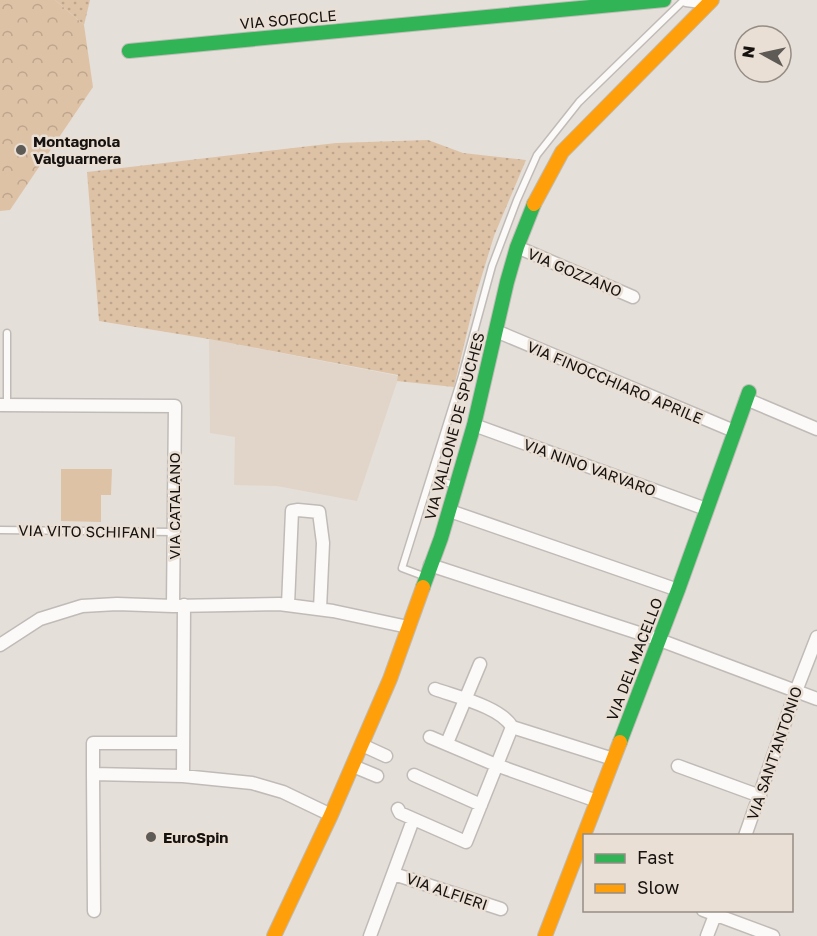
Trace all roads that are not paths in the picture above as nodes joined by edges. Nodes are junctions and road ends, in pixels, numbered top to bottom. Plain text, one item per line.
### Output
1 (664, 0) edge
2 (685, 0) edge
3 (710, 2) edge
4 (129, 51) dead end
5 (517, 247) junction
6 (633, 297) dead end
7 (496, 331) junction
8 (7, 333) dead end
9 (748, 396) joint
10 (3, 405) edge
11 (474, 424) junction
12 (817, 429) edge
13 (734, 431) junction
14 (432, 478) junction
15 (457, 486) junction
16 (706, 509) junction
17 (450, 511) junction
18 (0, 530) edge
19 (175, 532) junction
20 (428, 571) junction
21 (678, 590) junction
22 (179, 605) junction
23 (288, 605) junction
24 (320, 609) junction
25 (408, 627) junction
26 (817, 637) edge
27 (657, 639) junction
28 (0, 645) edge
29 (480, 664) dead end
30 (435, 689) dead end
31 (796, 691) junction
32 (464, 699) junction
33 (817, 699) edge
34 (512, 727) junction
35 (430, 737) dead end
36 (183, 743) junction
37 (447, 743) junction
38 (362, 745) junction
39 (386, 756) dead end
40 (613, 759) junction
41 (496, 765) junction
42 (353, 766) junction
43 (678, 766) dead end
44 (93, 774) junction
45 (414, 775) dead end
46 (183, 776) junction
47 (377, 776) dead end
48 (760, 796) junction
49 (597, 801) junction
50 (481, 805) junction
51 (398, 809) dead end
52 (331, 815) junction
53 (413, 820) junction
54 (584, 834) edge
55 (746, 834) edge
56 (583, 837) edge
57 (394, 874) junction
58 (501, 909) dead end
59 (94, 911) dead end
60 (711, 912) edge
61 (274, 936) edge
62 (370, 936) edge
63 (545, 936) edge
64 (707, 936) edge
65 (773, 936) edge

1 - 4 street, VIA SOFOCLE
2 - 3 street
2 - 14 lane
3 - 5 street, VIA VALLONE DE SPUCHES
5 - 6 street, VIA GOZZANO
5 - 7 street, VIA VALLONE DE SPUCHES
7 - 11 street, VIA VALLONE DE SPUCHES
7 - 13 street, VIA FINOCCHIARO APRILE
8 - 10 lane
9 - 12 street
9 - 13 street, VIA DEL MACELLO
10 - 19 street, VIA CATALANO
11 - 15 street, VIA VALLONE DE SPUCHES
11 - 16 street, VIA NINO VARVARO
13 - 16 street, VIA DEL MACELLO
14 - 15 lane
14 - 20 lane
15 - 17 street, VIA VALLONE DE SPUCHES
16 - 21 street, VIA DEL MACELLO
17 - 20 street, VIA VALLONE DE SPUCHES
17 - 21 street
18 - 19 lane, VIA VITO SCHIFANI
19 - 22 street, VIA CATALANO
20 - 25 street, VIA VALLONE DE SPUCHES
20 - 27 street
21 - 27 street, VIA DEL MACELLO
22 - 23 street
22 - 28 street
22 - 36 street, VIA CATALANO
23 - 24 street
23 - 24 street
24 - 25 street
25 - 38 street, VIA VALLONE DE SPUCHES
26 - 31 street, VIA SANT'ANTONIO
27 - 31 street
27 - 40 street, VIA DEL MACELLO
29 - 32 street
30 - 32 street
31 - 33 street
31 - 48 street, VIA SANT'ANTONIO
32 - 34 street
32 - 37 street
34 - 40 street
34 - 41 street
35 - 37 street
36 - 44 street
36 - 46 street, VIA CATALANO
37 - 41 street
38 - 39 street
38 - 42 street, VIA VALLONE DE SPUCHES
40 - 49 street, VIA DEL MACELLO
41 - 49 street
41 - 50 street
42 - 47 street
42 - 52 street, VIA VALLONE DE SPUCHES
43 - 48 street
44 - 46 street
44 - 59 street
45 - 50 street
46 - 52 street
48 - 55 street, VIA SANT'ANTONIO
49 - 54 street, VIA DEL MACELLO
50 - 53 street
51 - 53 street
52 - 61 street, VIA VALLONE DE SPUCHES
53 - 57 street
56 - 63 street, VIA DEL MACELLO
57 - 58 street, VIA ALFIERI
57 - 62 street
60 - 64 street
60 - 65 street

